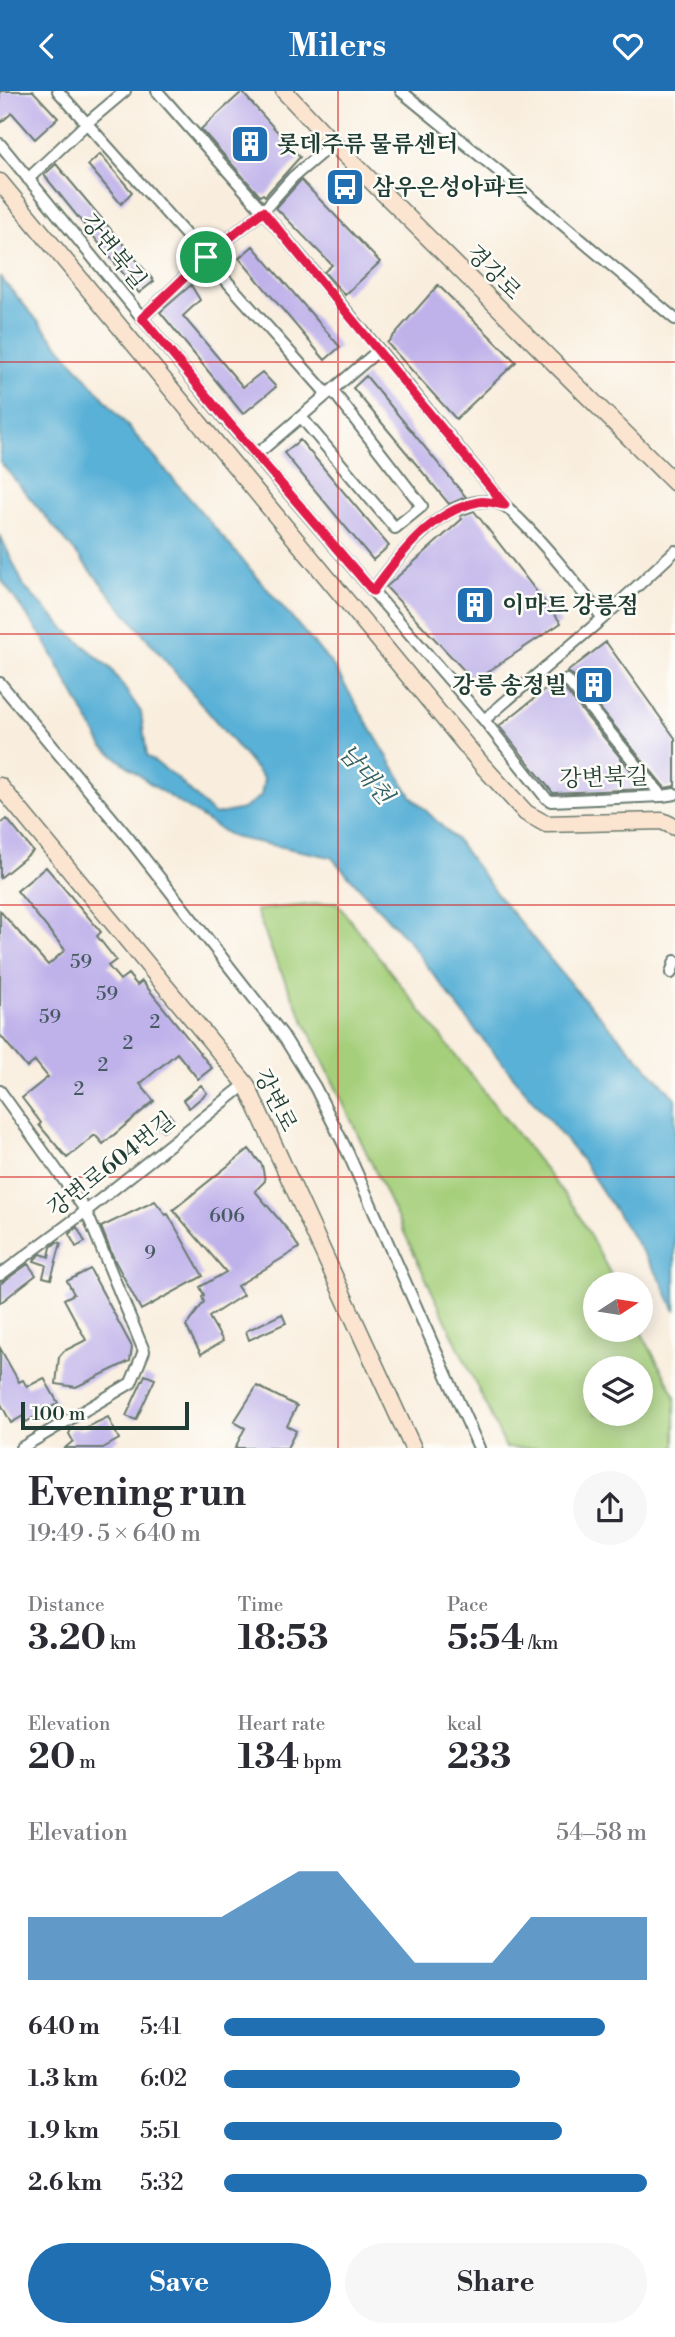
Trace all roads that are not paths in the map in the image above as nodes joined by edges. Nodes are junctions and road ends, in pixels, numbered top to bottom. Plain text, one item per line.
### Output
1 (58, 91) edge
2 (125, 91) edge
3 (157, 91) edge
4 (284, 91) edge
5 (401, 91) edge
6 (87, 123) junction
7 (333, 143) junction
8 (0, 144) edge
9 (28, 179) junction
10 (0, 183) edge
11 (263, 211) junction
12 (206, 257) junction
13 (142, 318) junction
14 (675, 319) edge
15 (379, 350) junction
16 (330, 392) junction
17 (301, 417) junction
18 (256, 456) junction
19 (675, 483) edge
20 (505, 505) junction
21 (675, 551) edge
22 (373, 591) junction
23 (603, 618) junction
24 (567, 680) dead end
25 (0, 683) edge
26 (484, 720) junction
27 (1, 789) edge
28 (675, 794) edge
29 (662, 796) junction
30 (675, 827) edge
31 (675, 961) edge
32 (671, 972) dead end
33 (246, 1084) junction
34 (0, 1091) edge
35 (86, 1211) junction
36 (0, 1275) edge
37 (21, 1448) edge
38 (413, 1448) edge
39 (479, 1448) edge

1 - 6 street
2 - 6 street
3 - 11 street
4 - 7 street, 경강로
5 - 14 street
6 - 9 street
6 - 12 street
7 - 11 street
7 - 19 street, 경강로
8 - 9 street, 강변북길
9 - 13 street, 강변북길
10 - 30 street
11 - 12 street
11 - 15 street
12 - 13 street
12 - 16 street
13 - 18 street, 강변북길
15 - 16 street
15 - 20 street
16 - 17 street
16 - 17 street
17 - 18 street
18 - 22 street, 강변북길
20 - 22 street
20 - 23 street
21 - 23 street
22 - 26 street, 강변북길
23 - 26 street
24 - 29 street
25 - 39 street
26 - 29 street, 강변북길
27 - 33 street, 강변로
28 - 29 street, 강변북길
31 - 32 street
33 - 35 street, 강변로604번길
33 - 38 street, 강변로
34 - 35 street
35 - 36 street, 강변로604번길
35 - 37 street

